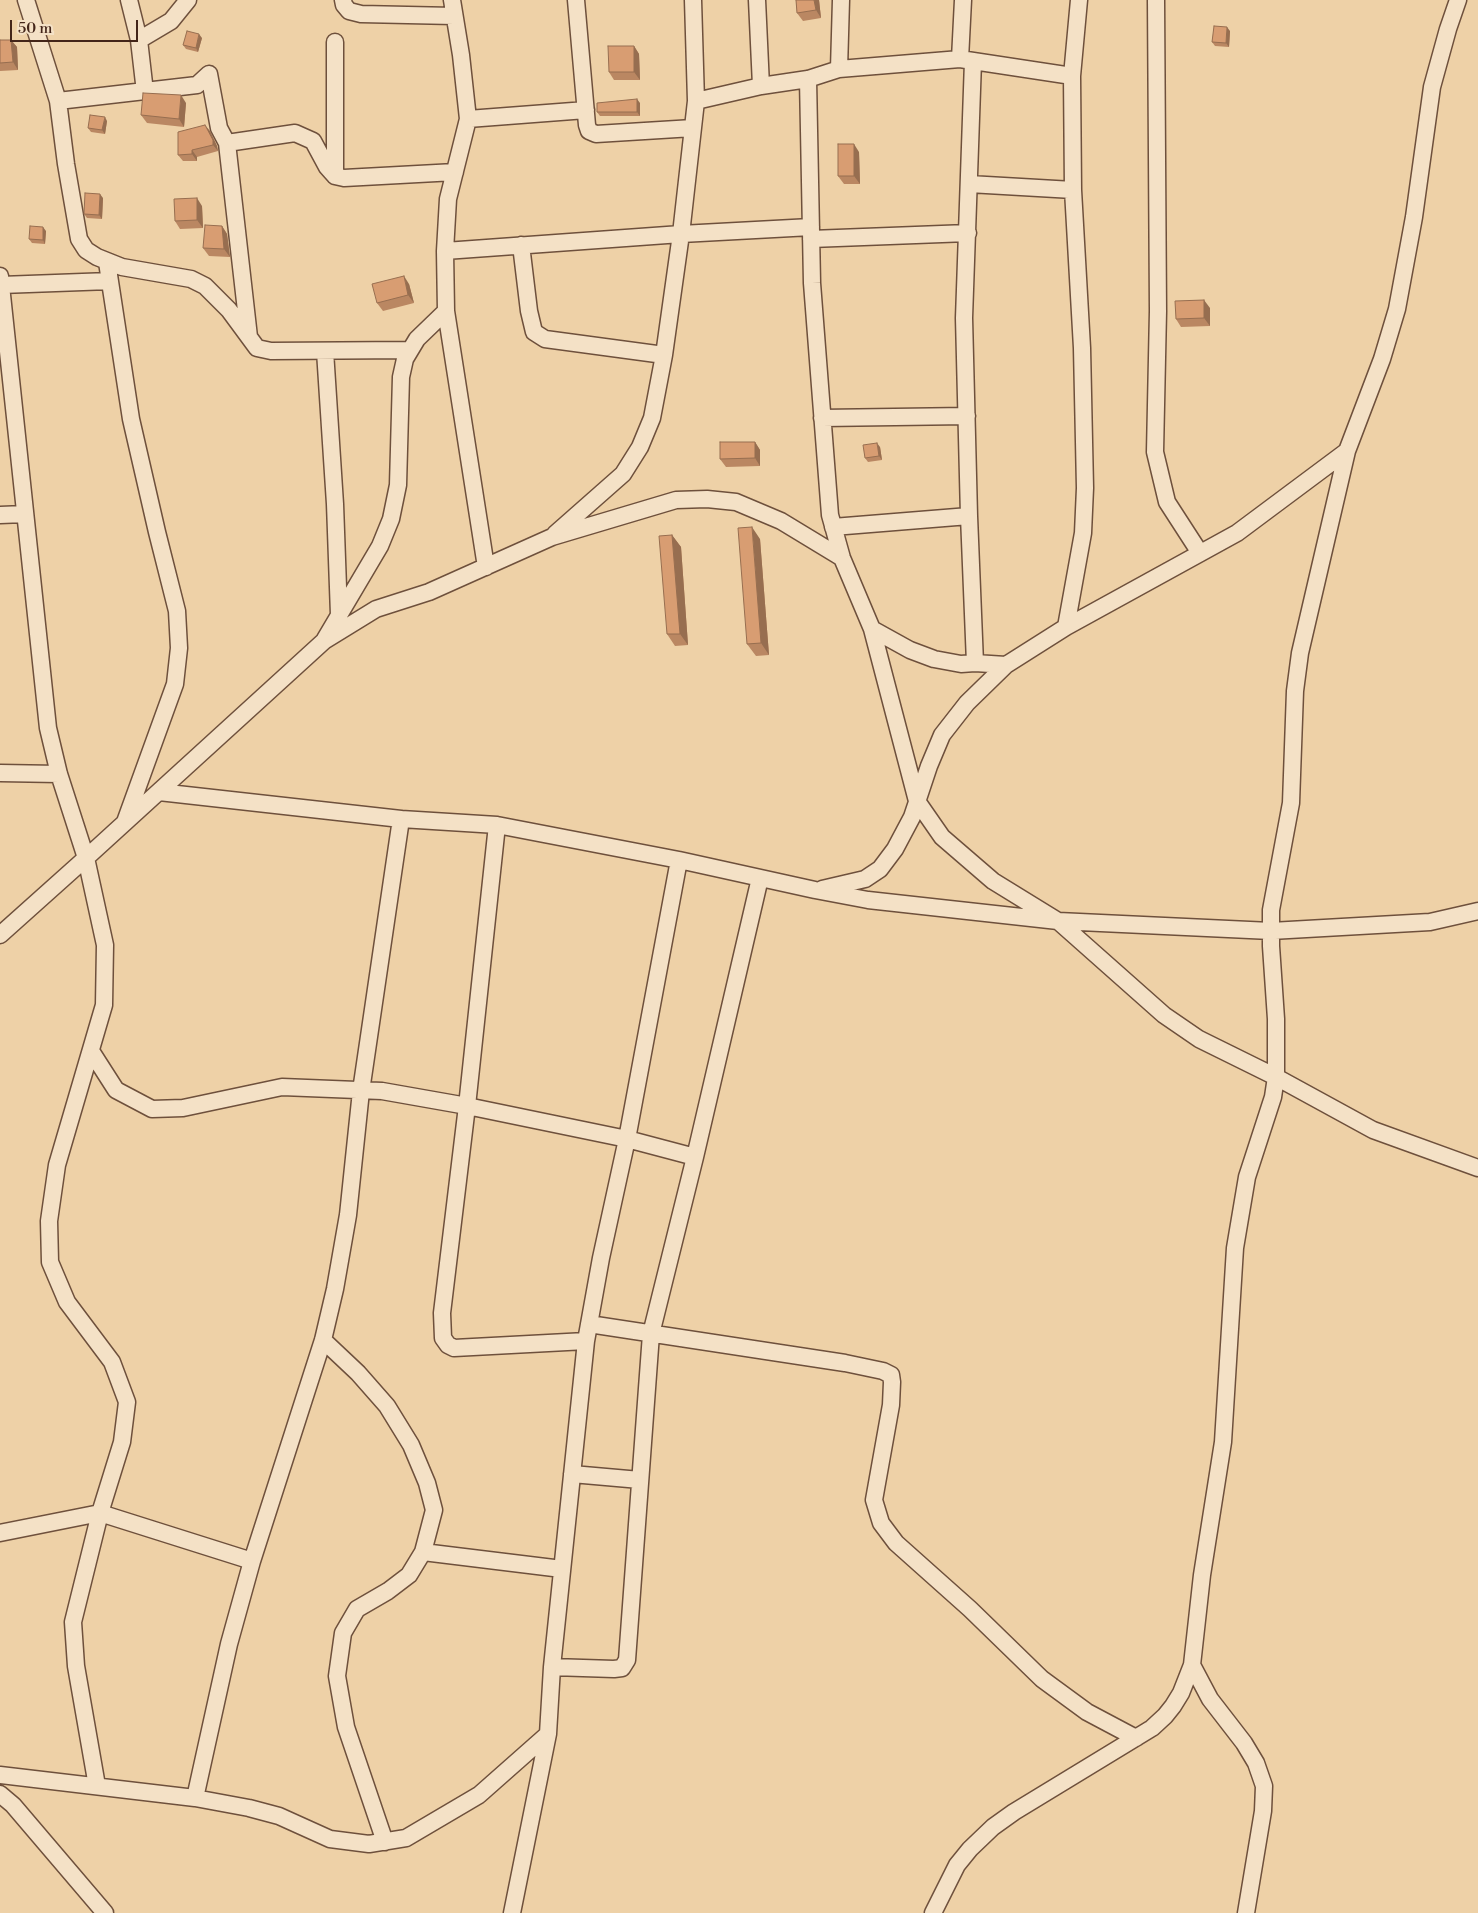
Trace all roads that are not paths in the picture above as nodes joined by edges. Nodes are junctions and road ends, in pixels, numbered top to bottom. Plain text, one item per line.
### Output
1 (26, 0) edge
2 (129, 0) edge
3 (188, 0) edge
4 (344, 0) edge
5 (576, 0) edge
6 (693, 0) edge
7 (757, 0) edge
8 (842, 0) edge
9 (963, 0) edge
10 (1079, 0) edge
11 (1156, 0) edge
12 (1458, 0) edge
13 (453, 8) edge
14 (140, 40) junction
15 (335, 42) dead end
16 (966, 60) junction
17 (839, 69) junction
18 (1072, 76) junction
19 (808, 79) junction
20 (761, 86) junction
21 (145, 92) junction
22 (58, 100) junction
23 (696, 101) junction
24 (586, 110) junction
25 (468, 119) junction
26 (693, 128) junction
27 (227, 142) junction
28 (455, 172) junction
29 (335, 176) junction
30 (969, 184) junction
31 (1073, 190) junction
32 (811, 233) junction
33 (968, 233) junction
34 (681, 234) junction
35 (521, 245) junction
36 (445, 251) junction
37 (107, 262) junction
38 (0, 280) edge
39 (110, 282) junction
40 (446, 311) junction
41 (2, 323) edge
42 (249, 339) junction
43 (410, 350) junction
44 (325, 351) junction
45 (664, 355) junction
46 (6, 401) edge
47 (967, 416) junction
48 (822, 418) junction
49 (1347, 451) junction
50 (25, 514) junction
51 (0, 515) edge
52 (969, 516) junction
53 (833, 527) junction
54 (552, 537) junction
55 (1200, 553) junction
56 (842, 558) junction
57 (486, 567) junction
58 (339, 615) junction
59 (1066, 627) junction
60 (872, 629) junction
61 (324, 641) junction
62 (976, 663) junction
63 (1006, 665) junction
64 (0, 773) edge
65 (59, 774) junction
66 (158, 792) junction
67 (917, 801) junction
68 (401, 818) junction
69 (124, 824) junction
70 (497, 825) junction
71 (86, 858) junction
72 (679, 860) junction
73 (760, 878) junction
74 (815, 890) junction
75 (1478, 911) edge
76 (1058, 921) junction
77 (1270, 931) junction
78 (0, 935) edge
79 (91, 1051) junction
80 (1276, 1077) junction
81 (361, 1091) junction
82 (467, 1106) junction
83 (627, 1140) junction
84 (695, 1157) junction
85 (1478, 1168) edge
86 (589, 1324) junction
87 (651, 1334) junction
88 (323, 1340) junction
89 (586, 1341) junction
90 (572, 1474) junction
91 (640, 1480) junction
92 (100, 1513) junction
93 (0, 1533) edge
94 (423, 1552) junction
95 (252, 1561) junction
96 (562, 1569) junction
97 (1192, 1665) junction
98 (552, 1667) junction
99 (548, 1734) junction
100 (1136, 1738) junction
101 (0, 1775) edge
102 (97, 1786) junction
103 (0, 1794) edge
104 (195, 1798) junction
105 (385, 1842) junction
106 (105, 1913) edge
107 (512, 1913) edge
108 (933, 1913) edge
109 (1246, 1913) edge

1 - 22 street
2 - 14 street
3 - 14 street
4 - 13 street
5 - 24 street
6 - 23 street
7 - 20 street
8 - 17 street
9 - 16 street
10 - 18 street
11 - 55 street
12 - 49 street
13 - 25 street
14 - 21 street
15 - 29 street
16 - 17 street
16 - 18 street
16 - 30 street
17 - 19 street
18 - 31 street
19 - 20 street
19 - 32 street
20 - 23 street
21 - 22 street
21 - 27 street
22 - 37 street
23 - 26 street
24 - 25 street
24 - 26 street
25 - 28 street
26 - 34 street
27 - 29 street
27 - 42 street
28 - 29 street
28 - 36 street
30 - 31 street
30 - 33 street
31 - 59 street
32 - 33 street
32 - 34 street
32 - 48 street
33 - 47 street
34 - 35 street
34 - 45 street
35 - 36 street
35 - 45 street
36 - 40 street
37 - 39 street
37 - 42 street
38 - 39 street
38 - 41 street
39 - 69 street
40 - 43 street
40 - 57 street
41 - 46 street
42 - 44 street
43 - 44 street
43 - 58 street
44 - 58 street
45 - 54 street
46 - 50 street
47 - 48 street
47 - 52 street
48 - 53 street
49 - 55 street
49 - 77 street
50 - 51 street
50 - 65 street
52 - 53 street
52 - 62 street
53 - 56 street
54 - 56 street
54 - 57 street
55 - 59 street
56 - 60 street
57 - 61 street
58 - 61 street
59 - 63 street
60 - 62 street
60 - 67 street
61 - 66 street
62 - 63 street
63 - 67 street
64 - 65 street
65 - 71 street
66 - 68 street
66 - 69 street
67 - 74 street
67 - 76 street
68 - 70 street
68 - 81 street
69 - 71 street
70 - 72 street
70 - 82 street
71 - 78 street
71 - 79 street
72 - 73 street
72 - 83 street
73 - 74 street
73 - 84 street
74 - 76 street
75 - 77 street
76 - 77 street
76 - 80 street
77 - 80 street
79 - 81 street
79 - 92 street
80 - 85 street
80 - 97 street
81 - 82 street
81 - 88 street
82 - 83 street
82 - 89 street
83 - 84 street
83 - 86 street
84 - 87 street
86 - 87 street
86 - 89 street
87 - 91 street
87 - 100 street
88 - 94 street
88 - 95 street
89 - 90 street
90 - 91 street
90 - 96 street
91 - 98 street
92 - 93 street
92 - 95 street
92 - 102 street
94 - 96 street
94 - 105 street
95 - 104 street
96 - 98 street
97 - 100 street
97 - 109 street
98 - 99 street
99 - 105 street
99 - 107 street
100 - 108 street
101 - 102 street
102 - 104 street
103 - 106 street
104 - 105 street

